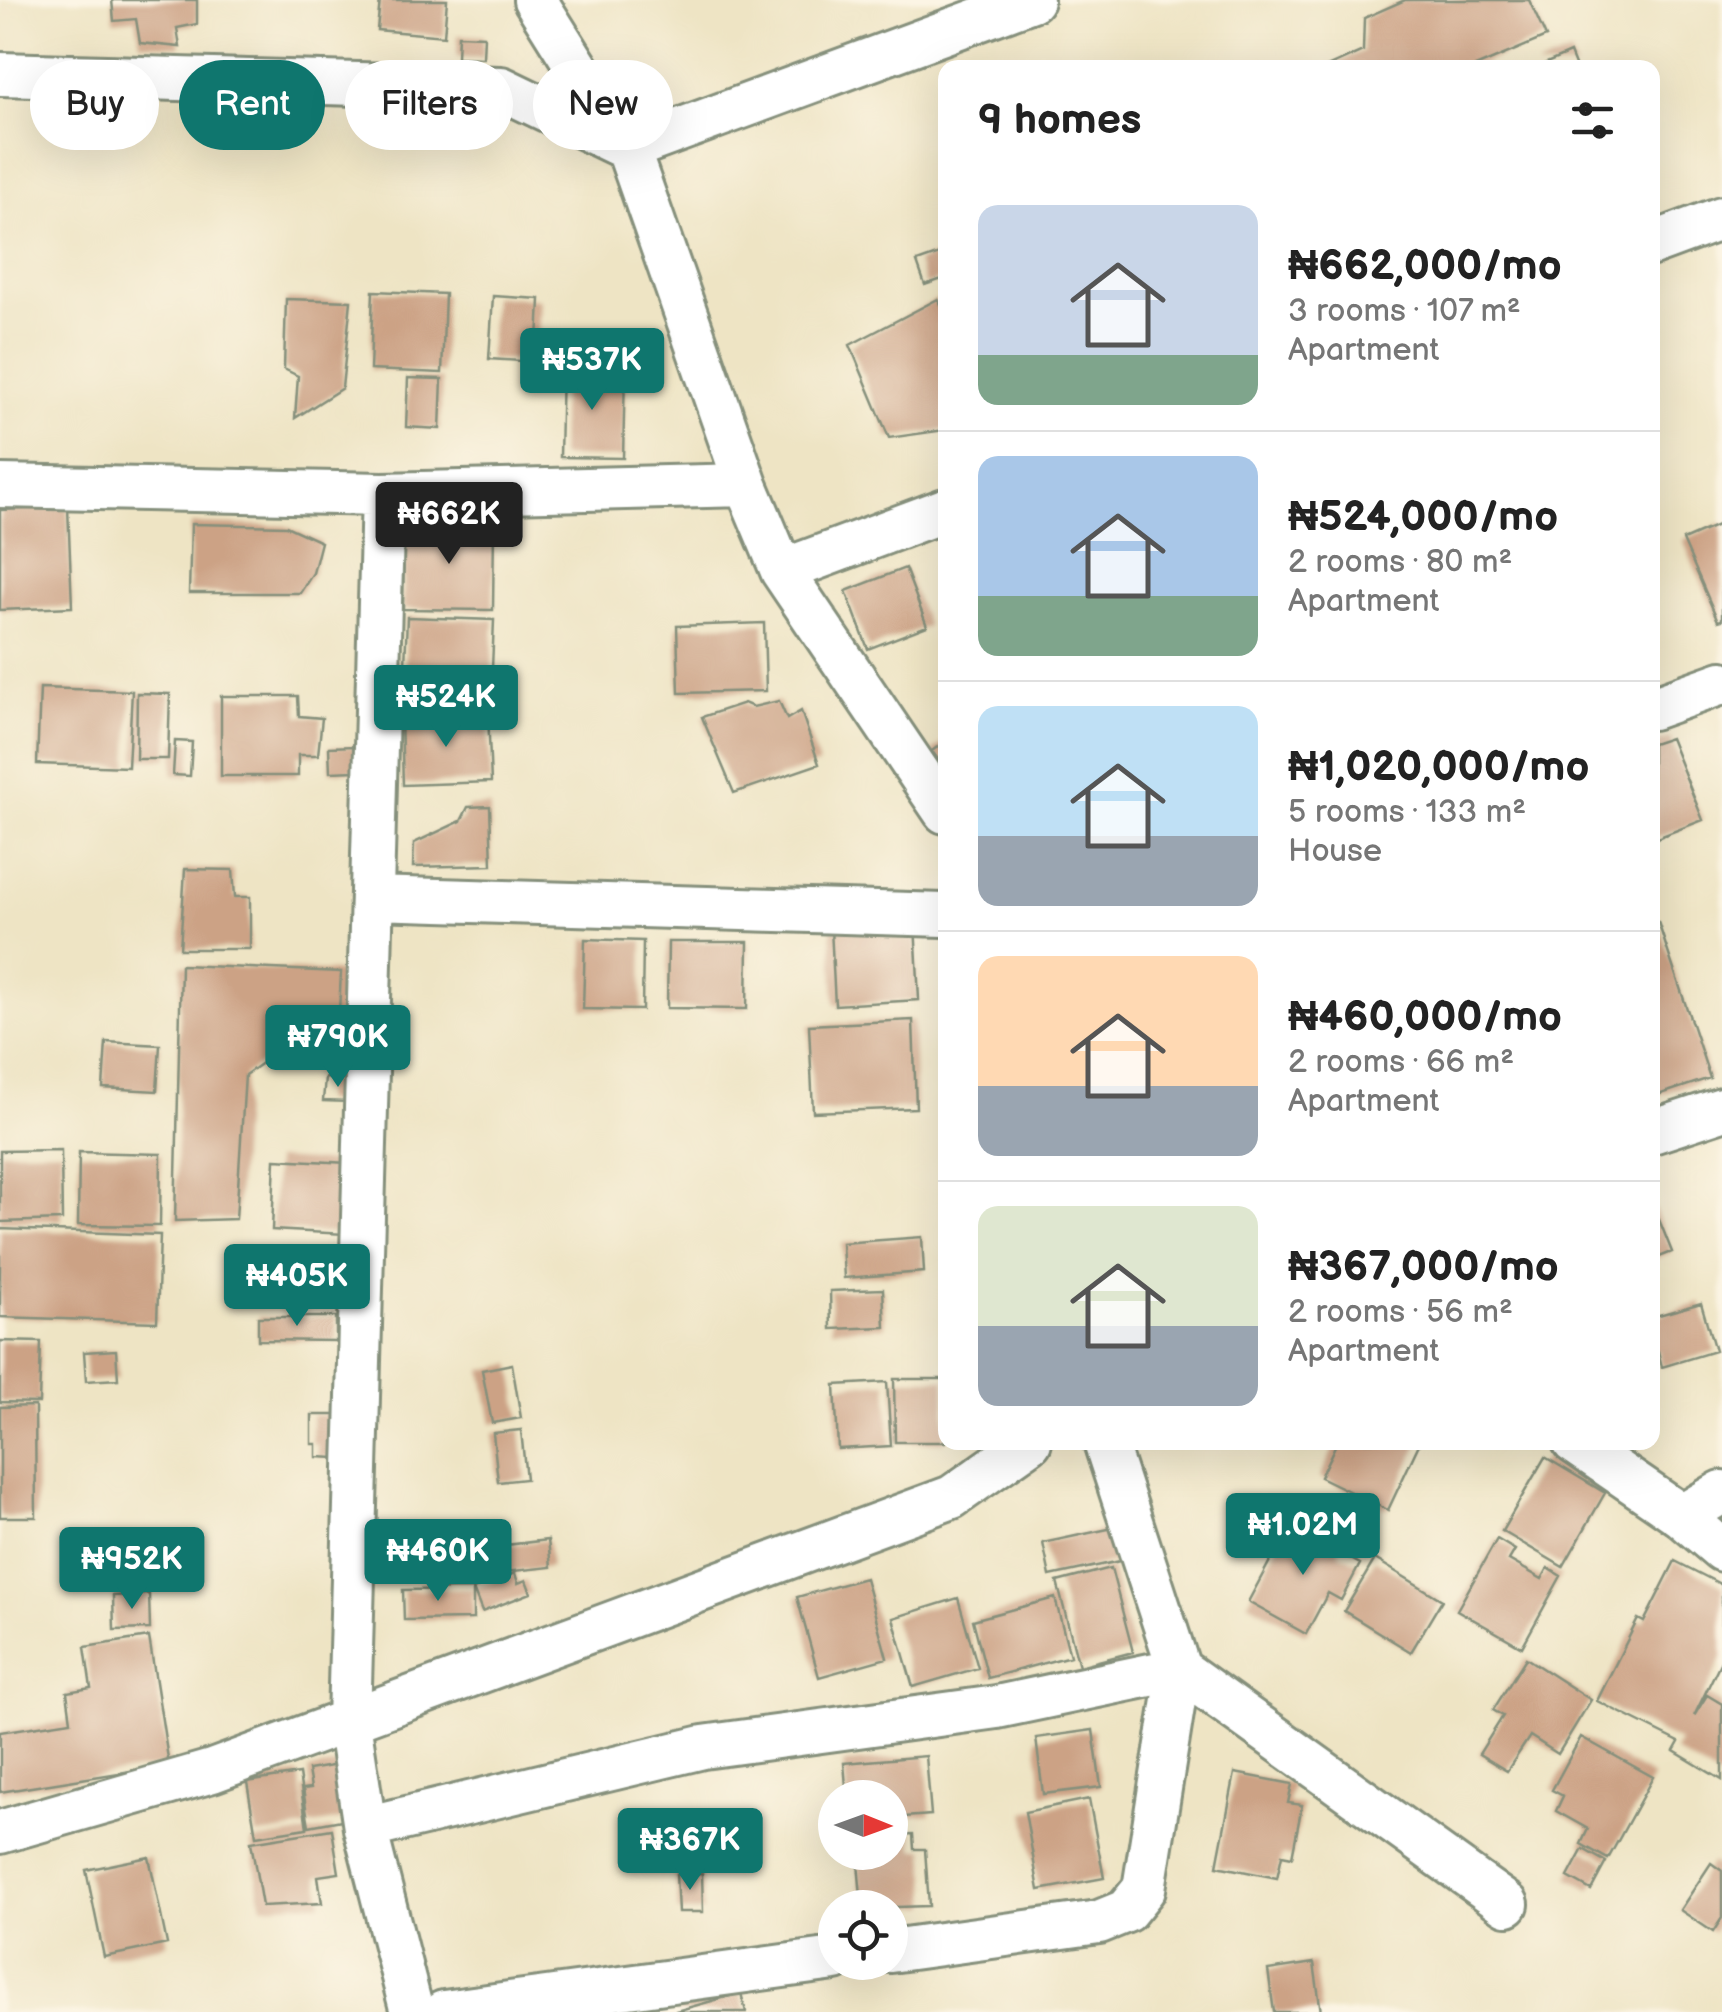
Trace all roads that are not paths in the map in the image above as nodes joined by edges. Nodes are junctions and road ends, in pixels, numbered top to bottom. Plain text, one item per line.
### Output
1 (535, 0) edge
2 (1032, 0) edge
3 (572, 60) edge
4 (0, 74) edge
5 (533, 103) edge
6 (673, 132) edge
7 (628, 150) edge
8 (1722, 218) edge
9 (1660, 241) edge
10 (746, 485) junction
11 (0, 486) edge
12 (383, 494) junction
13 (938, 513) edge
14 (782, 571) junction
15 (1722, 683) edge
16 (1660, 705) edge
17 (938, 802) edge
18 (372, 898) junction
19 (938, 915) edge
20 (1722, 1109) edge
21 (1660, 1129) edge
22 (1019, 1450) edge
23 (1109, 1450) edge
24 (1586, 1450) edge
25 (1722, 1492) edge
26 (1682, 1516) junction
27 (1722, 1550) edge
28 (1179, 1669) junction
29 (348, 1722) junction
30 (365, 1828) junction
31 (0, 1832) edge
32 (1506, 1904) dead end
33 (908, 1949) edge
34 (818, 1961) edge
35 (412, 2012) edge
36 (444, 2012) edge

1 - 3 street
2 - 6 street
4 - 5 street
7 - 10 street
8 - 9 street
10 - 12 street
10 - 14 street
11 - 12 street
12 - 18 street
13 - 14 street
14 - 17 street
15 - 16 street
18 - 19 street
18 - 29 street
20 - 21 street
22 - 29 street
23 - 28 street
24 - 26 street
25 - 26 street
26 - 27 street
28 - 30 street
28 - 32 street
28 - 33 street
29 - 30 street
29 - 31 street
30 - 35 street
34 - 36 street

